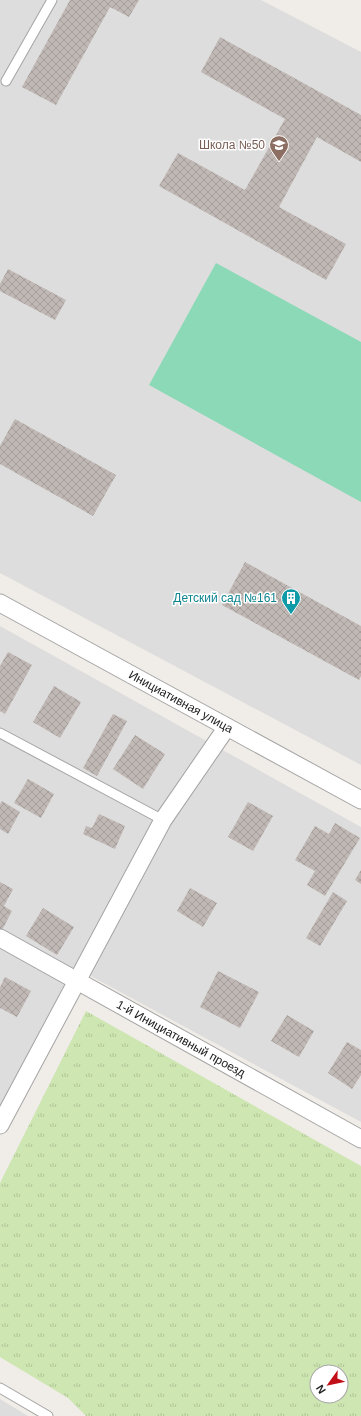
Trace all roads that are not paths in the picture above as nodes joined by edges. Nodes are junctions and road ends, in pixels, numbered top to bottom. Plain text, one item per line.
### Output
1 (52, 0) edge
2 (6, 81) dead end
3 (0, 603) edge
4 (226, 727) junction
5 (0, 733) edge
6 (361, 800) edge
7 (163, 820) junction
8 (0, 938) edge
9 (77, 981) junction
10 (0, 1125) edge
11 (361, 1139) edge
12 (0, 1388) edge
13 (48, 1416) edge

1 - 2 lane
3 - 4 street, Инициативная улица
4 - 6 street, Инициативная улица
4 - 7 street
5 - 7 lane
7 - 9 street
8 - 9 street, 1-й Инициативный проезд
9 - 10 street
9 - 11 street, 1-й Инициативный проезд
12 - 13 lane

